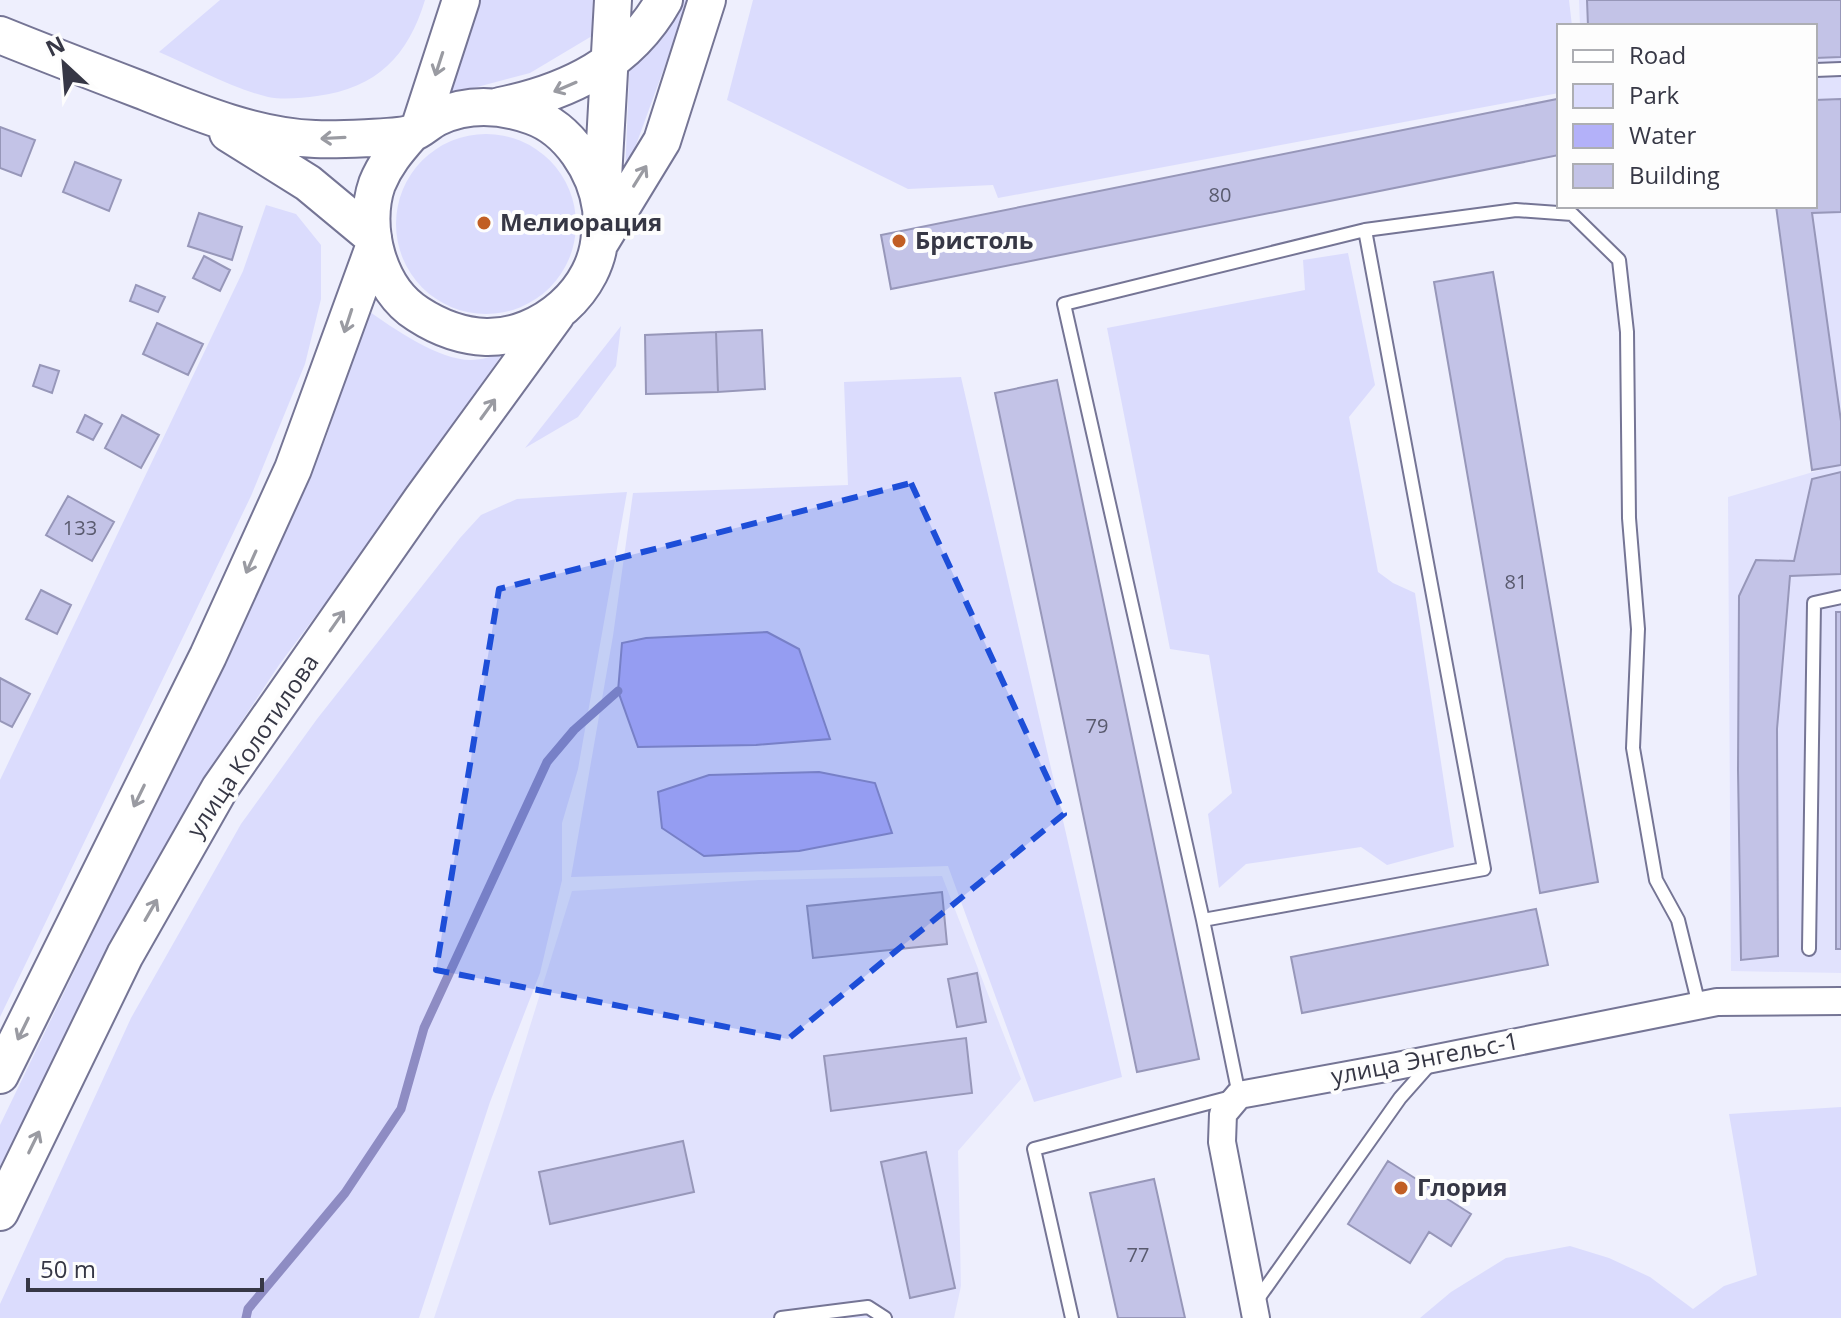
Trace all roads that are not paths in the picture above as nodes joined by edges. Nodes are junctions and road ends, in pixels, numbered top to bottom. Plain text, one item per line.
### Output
1 (461, 0) edge
2 (613, 0) edge
3 (664, 0) edge
4 (707, 0) edge
5 (0, 35) edge
6 (611, 62) junction
7 (1841, 69) edge
8 (1817, 70) edge
9 (496, 106) junction
10 (193, 111) junction
11 (415, 132) junction
12 (601, 226) junction
13 (1365, 230) junction
14 (373, 242) junction
15 (559, 311) junction
16 (1841, 597) edge
17 (1203, 920) junction
18 (1809, 949) dead end
19 (1841, 1001) edge
20 (1699, 1005) junction
21 (1436, 1058) junction
22 (0, 1075) edge
23 (1239, 1095) junction
24 (0, 1212) edge
25 (1255, 1312) edge
26 (781, 1318) edge
27 (885, 1318) edge
28 (1072, 1318) edge

1 -> 11 main road, улица Колотилова
2 - 6 main road, улица Колотилова
3 - 6 main road
12 -> 4 main road
5 - 10 main road
6 -> 9 main road
6 - 12 main road, улица Колотилова
7 - 8 lane
9 - 11 main road, улица Колотилова
9 - 12 main road, улица Колотилова
11 -> 10 main road
10 - 14 main road
11 - 14 main road, улица Колотилова
12 - 15 main road, улица Колотилова
13 - 17 lane
13 - 17 lane
13 - 20 lane
14 - 15 main road, улица Колотилова
14 -> 22 main road, улица Колотилова
24 -> 15 main road, улица Колотилова
16 - 18 lane
17 - 23 lane
19 - 20 street, улица Энгельс-1
20 - 21 street, улица Энгельс-1
21 - 23 street, улица Энгельс-1
21 - 25 lane
23 - 25 street
23 - 28 lane
26 - 27 lane

